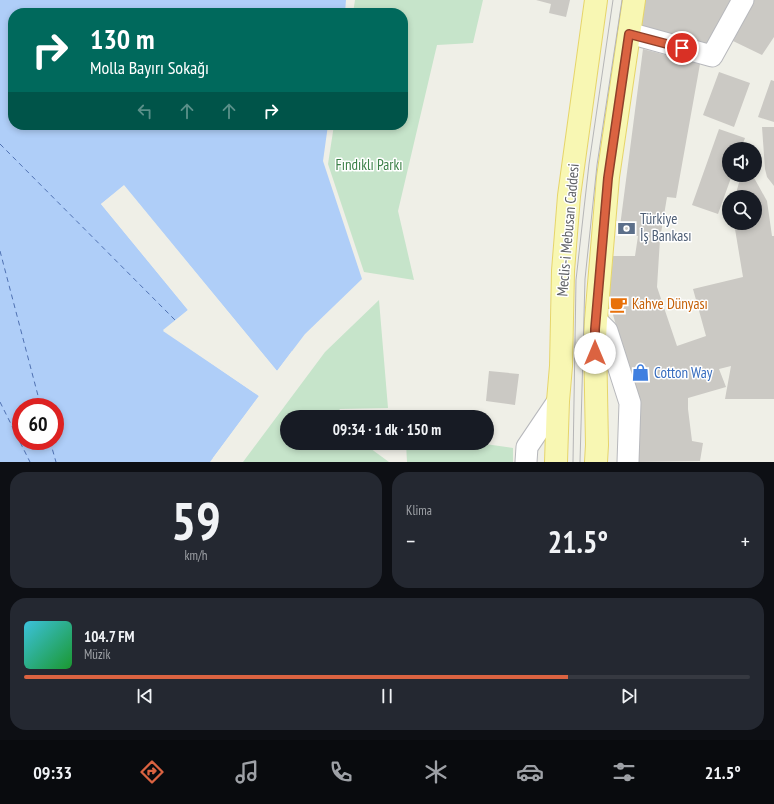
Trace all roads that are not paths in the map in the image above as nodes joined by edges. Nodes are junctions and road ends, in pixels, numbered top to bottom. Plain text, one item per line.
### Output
1 (596, 0) edge
2 (634, 0) edge
3 (743, 0) edge
4 (629, 34) junction
5 (596, 320) junction
6 (558, 401) junction
7 (526, 462) edge
8 (556, 462) edge
9 (596, 462) edge
10 (628, 462) edge

1 - 6 main road, Meclis-i Mebusan Caddesi
2 - 4 main road
3 - 4 street
4 - 5 main road
5 - 9 main road
5 - 10 street
6 - 7 street
6 - 8 main road, Meclis-i Mebusan Caddesi

